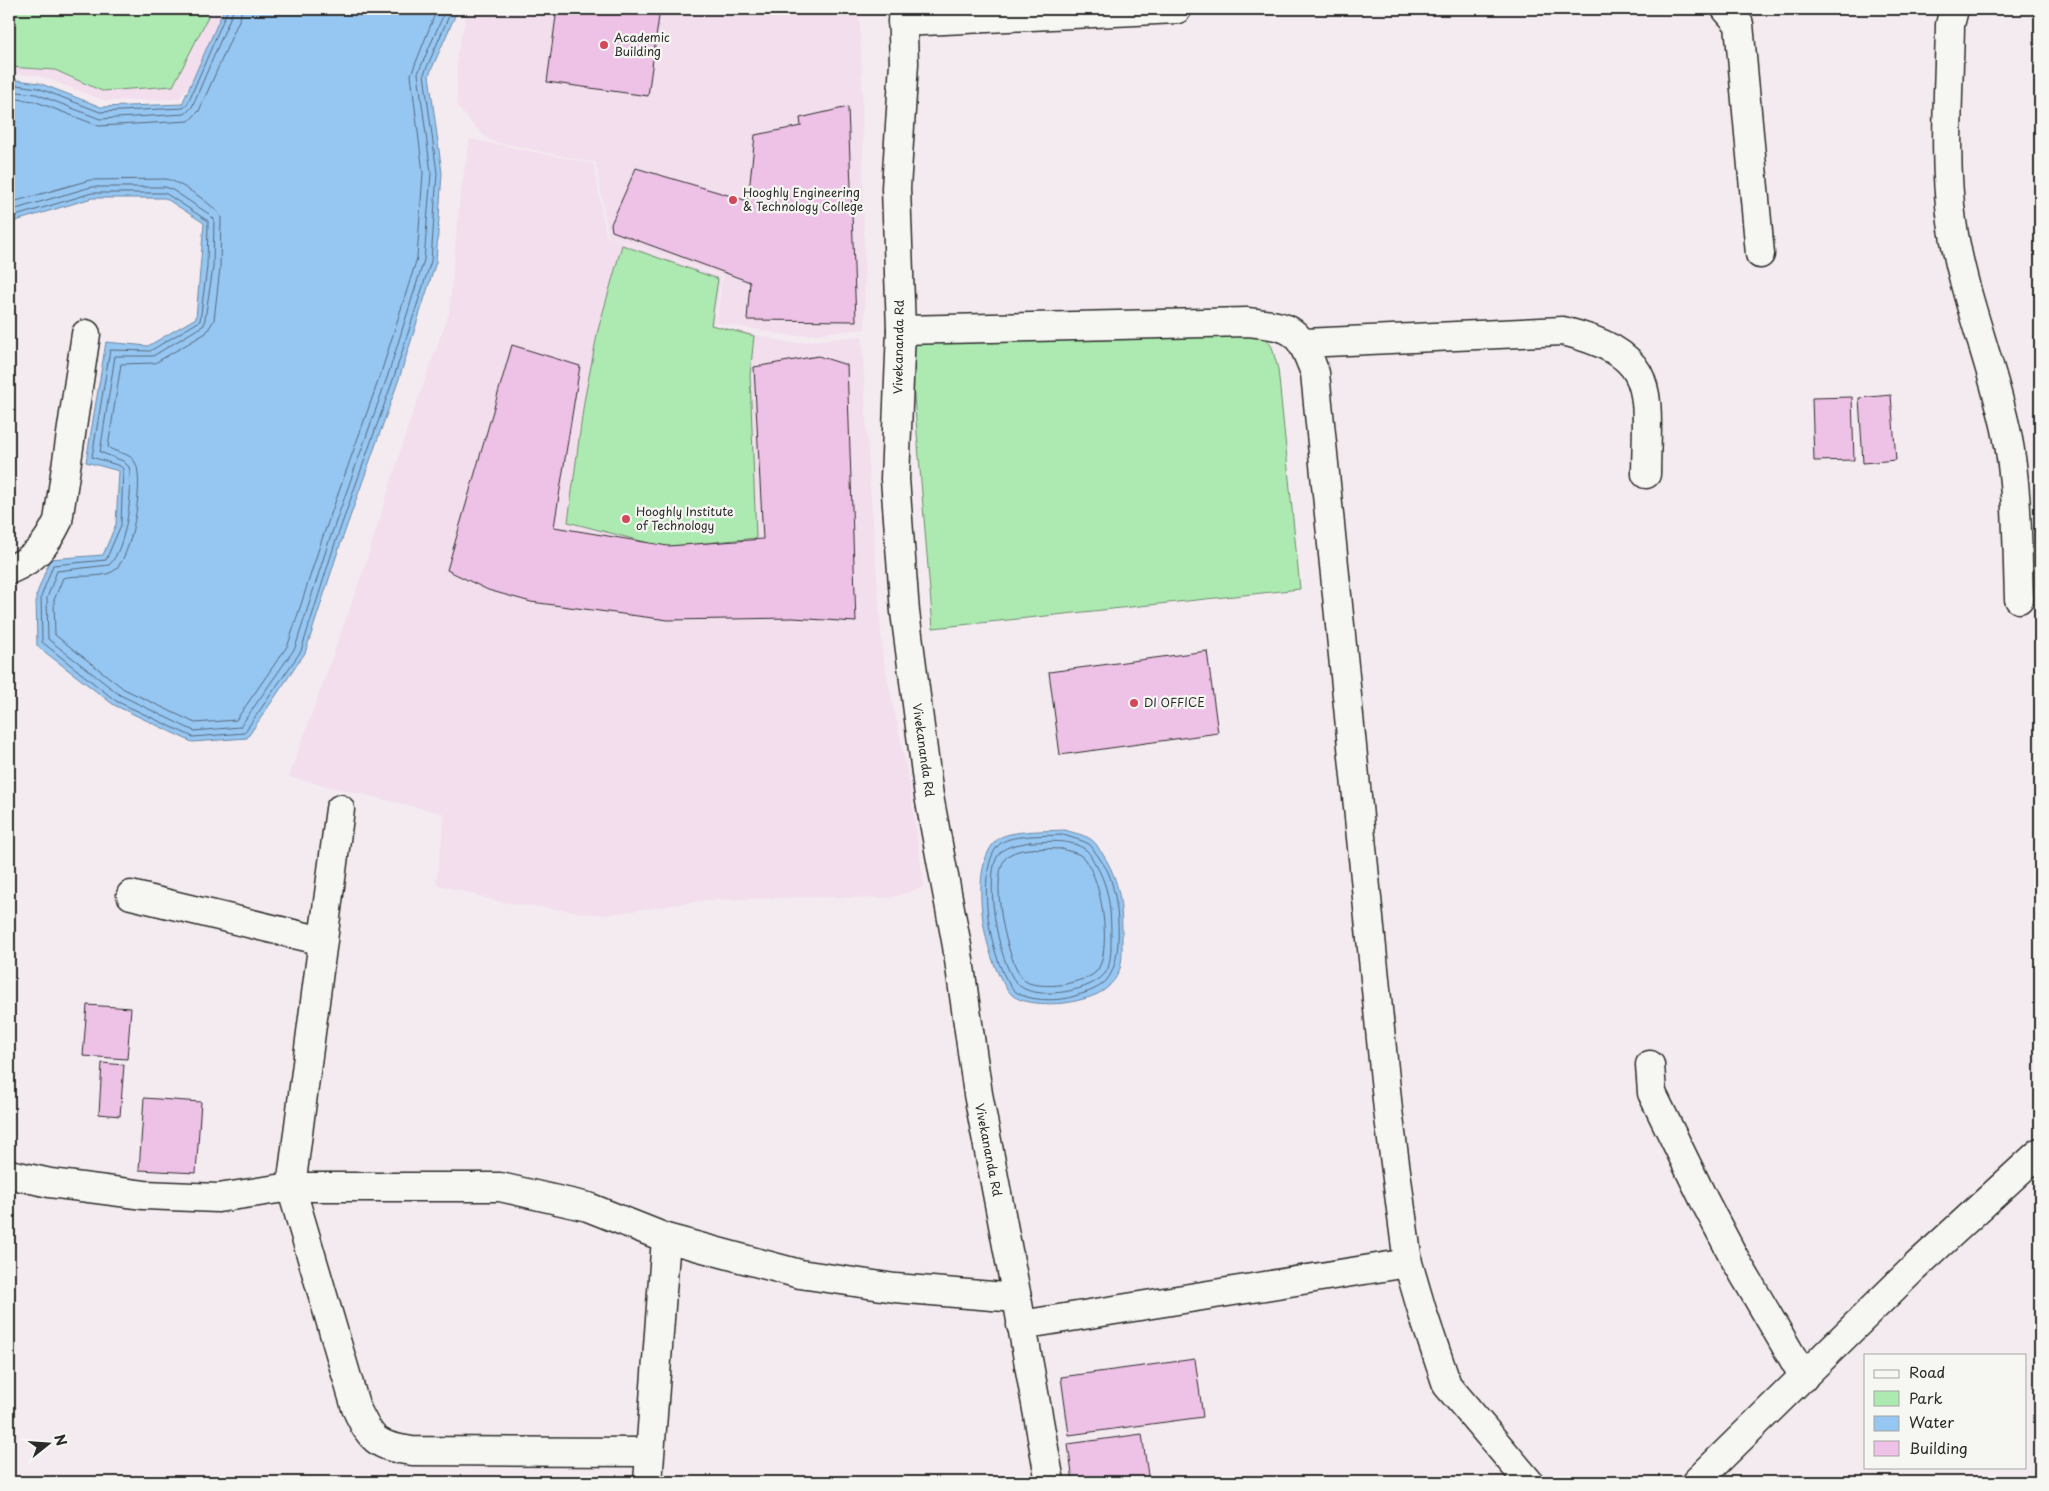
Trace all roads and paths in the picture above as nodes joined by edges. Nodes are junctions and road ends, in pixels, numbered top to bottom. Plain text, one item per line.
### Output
1 (1177, 9) edge
2 (1726, 9) edge
3 (1954, 9) edge
4 (902, 15) edge
5 (1760, 254) dead end
6 (901, 330) junction
7 (86, 334) dead end
8 (1304, 343) junction
9 (1646, 474) dead end
10 (9, 570) edge
11 (2019, 599) dead end
12 (340, 809) dead end
13 (131, 895) dead end
14 (323, 942) junction
15 (1650, 1065) dead end
16 (2040, 1152) edge
17 (9, 1174) edge
18 (291, 1187) junction
19 (666, 1238) junction
20 (1408, 1263) junction
21 (1017, 1298) junction
22 (1021, 1325) junction
23 (1804, 1377) junction
24 (649, 1452) junction
25 (648, 1482) edge
26 (1050, 1482) edge
27 (1528, 1482) edge
28 (1696, 1482) edge

1 - 4 street
2 - 5 street
3 - 11 street
4 - 6 street, Vivekananda Rd
6 - 8 street
6 - 21 street, Vivekananda Rd
7 - 10 street
8 - 9 street
8 - 20 street
12 - 14 street
13 - 14 street
14 - 18 street
15 - 23 street
16 - 23 street
17 - 18 street
18 - 19 street
18 - 24 street
19 - 21 street
19 - 24 street
20 - 22 street
20 - 27 street
21 - 22 street, Vivekananda Rd
22 - 26 street, Vivekananda Rd
23 - 28 street
24 - 25 street

